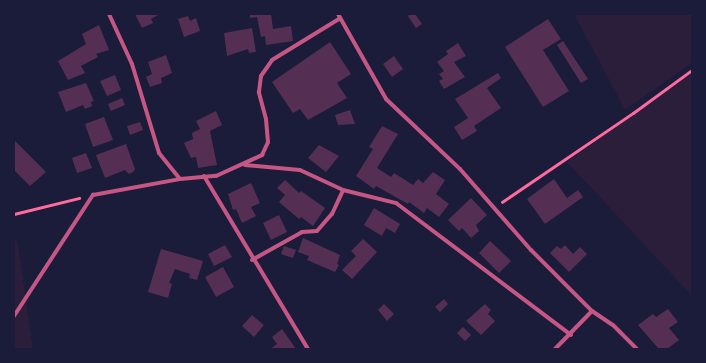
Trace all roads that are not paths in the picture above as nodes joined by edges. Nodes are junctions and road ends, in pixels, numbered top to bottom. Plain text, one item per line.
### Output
1 (109, 14) edge
2 (338, 16) edge
3 (245, 165) junction
4 (204, 176) junction
5 (180, 179) junction
6 (343, 190) junction
7 (252, 260) junction
8 (592, 311) junction
9 (14, 316) edge
10 (571, 335) junction
11 (308, 349) edge
12 (555, 349) edge
13 (637, 349) edge

1 - 5 street
2 - 3 street
2 - 8 street
3 - 4 street
3 - 6 street
4 - 5 street
4 - 7 street
5 - 9 street
6 - 7 street
6 - 10 street
7 - 11 street
8 - 10 street
8 - 13 street
10 - 12 street

